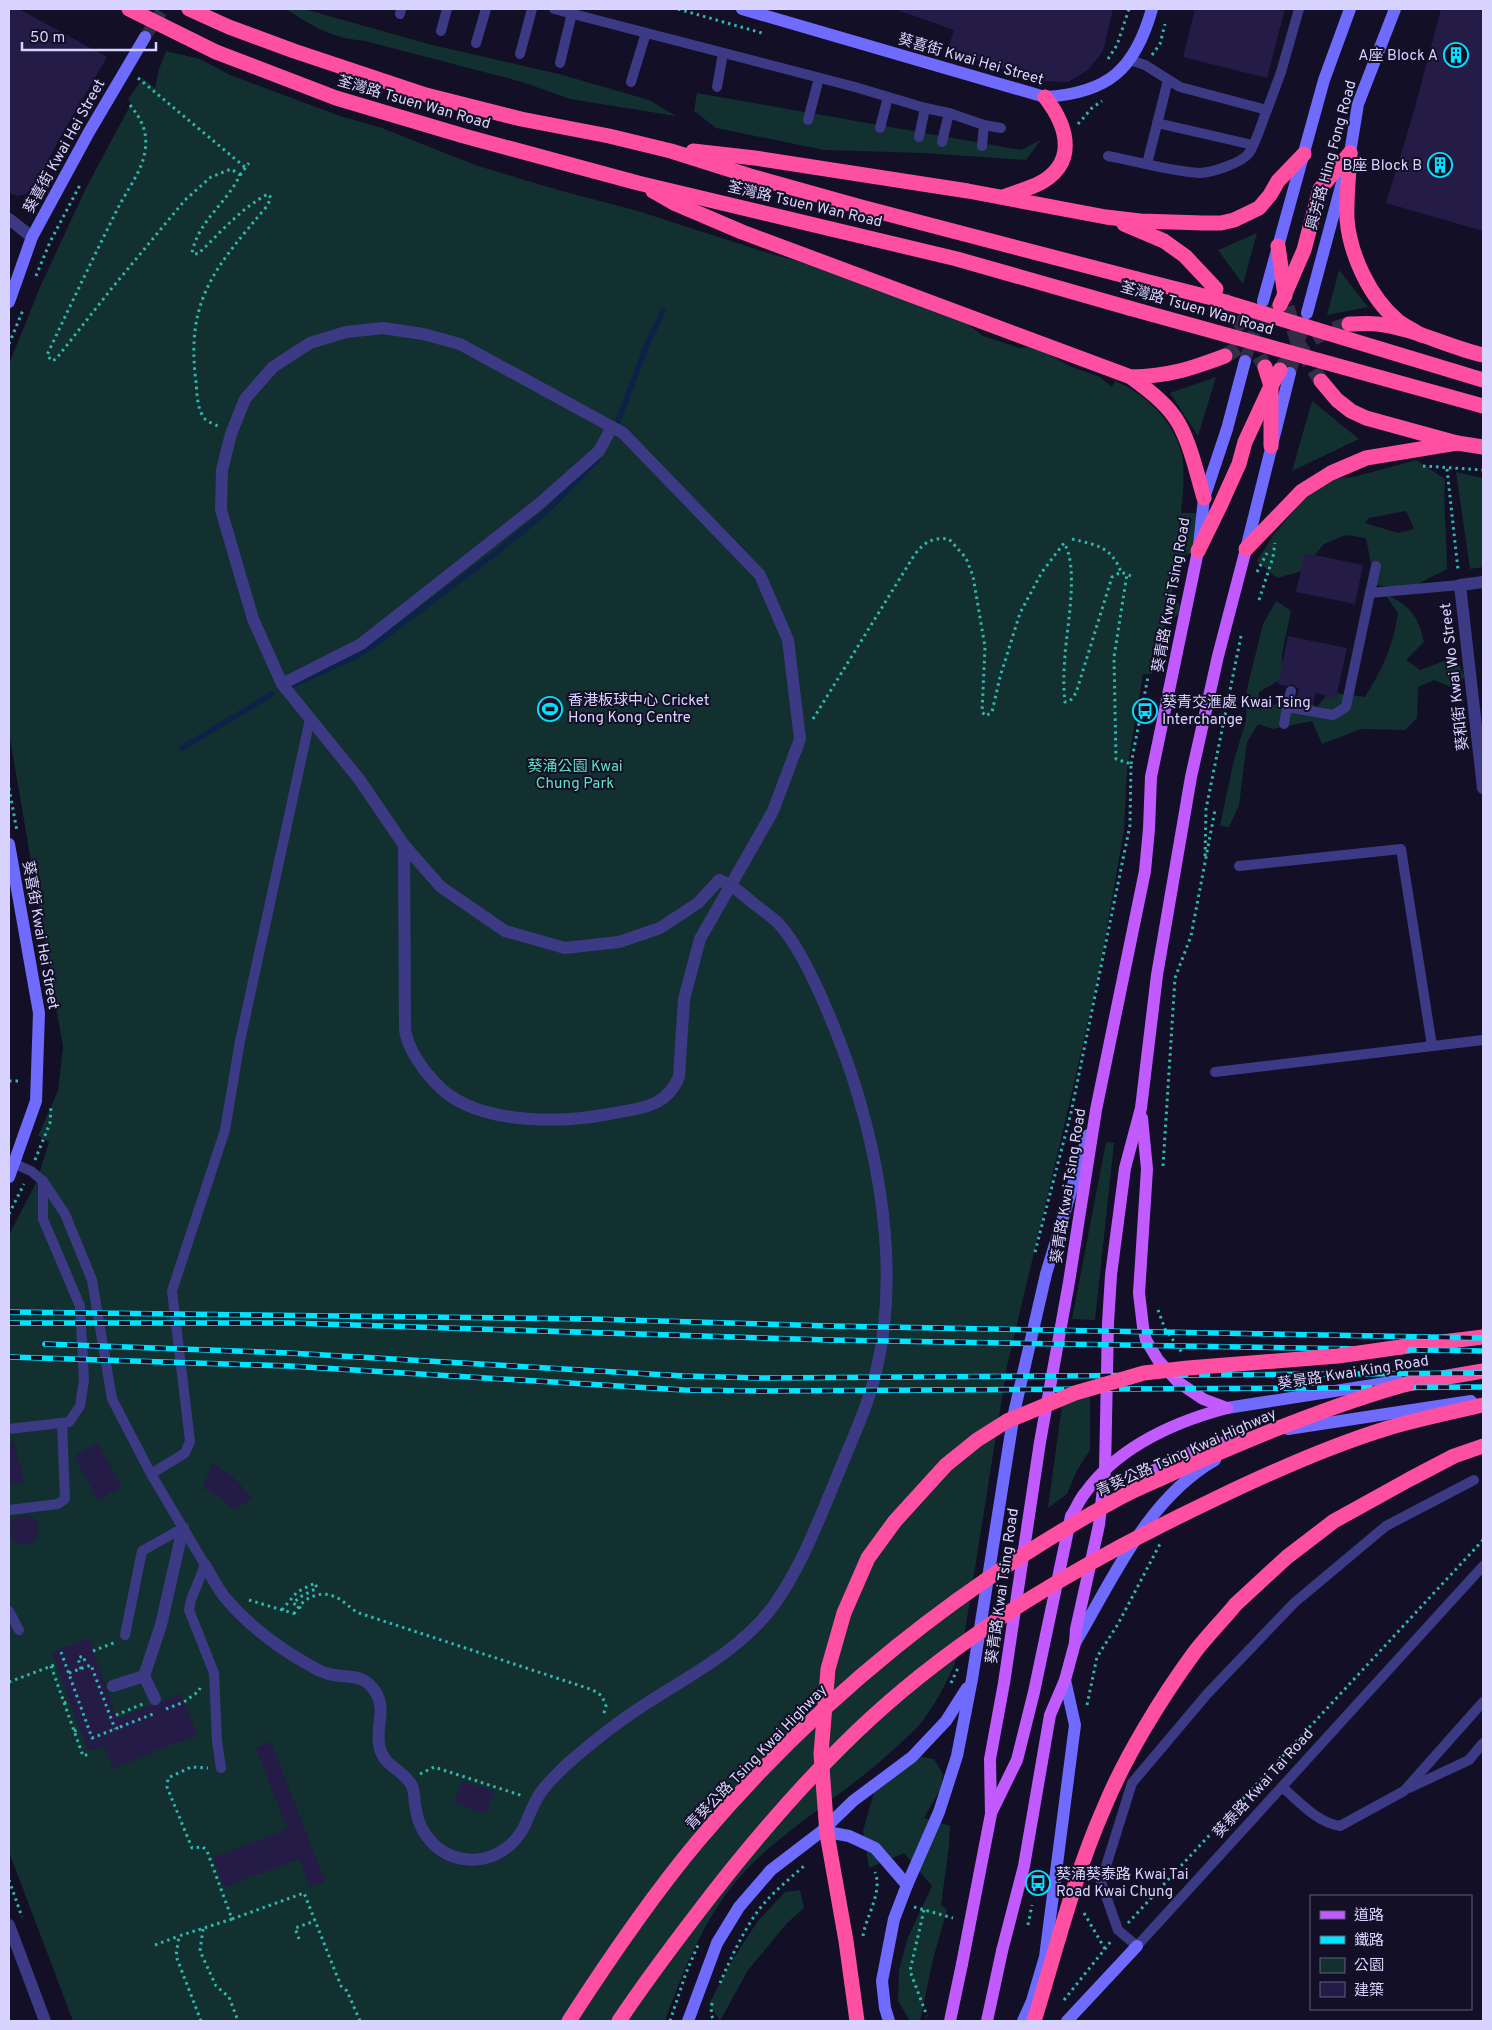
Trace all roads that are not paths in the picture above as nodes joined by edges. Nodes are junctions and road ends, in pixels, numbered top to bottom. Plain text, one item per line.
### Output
1 (128, 9) edge
2 (189, 9) edge
3 (447, 9) edge
4 (486, 9) edge
5 (532, 9) edge
6 (554, 9) edge
7 (742, 9) edge
8 (1152, 9) edge
9 (1299, 9) edge
10 (1350, 9) edge
11 (1395, 9) edge
12 (757, 11) edge
13 (572, 14) junction
14 (441, 31) dead end
15 (646, 33) junction
16 (145, 37) tunnel mouth
17 (476, 43) dead end
18 (723, 53) junction
19 (520, 54) dead end
20 (1130, 60) junction
21 (560, 63) dead end
22 (819, 78) junction
23 (1168, 80) junction
24 (631, 82) dead end
25 (717, 87) dead end
26 (888, 97) junction
27 (1045, 97) junction
28 (925, 108) junction
29 (1267, 110) junction
30 (950, 113) junction
31 (808, 120) dead end
32 (1157, 123) junction
33 (984, 126) junction
34 (880, 128) dead end
35 (1001, 128) dead end
36 (919, 137) dead end
37 (942, 142) dead end
38 (1252, 145) junction
39 (982, 146) dead end
40 (671, 151) junction
41 (1350, 153) junction
42 (1304, 154) junction
43 (1108, 156) dead end
44 (1147, 164) junction
45 (638, 182) junction
46 (1002, 197) junction
47 (1106, 217) junction
48 (9, 219) edge
49 (32, 237) junction
50 (1278, 246) junction
51 (1216, 289) tunnel mouth
52 (1263, 301) tunnel mouth
53 (9, 302) edge
54 (1307, 313) tunnel mouth
55 (1349, 324) tunnel mouth
56 (1421, 335) junction
57 (1483, 355) edge
58 (1225, 356) tunnel mouth
59 (1245, 361) tunnel mouth
60 (1265, 366) tunnel mouth
61 (1285, 372) joint
62 (1131, 377) junction
63 (1483, 380) edge
64 (1321, 381) tunnel mouth
65 (1270, 386) junction
66 (1483, 406) edge
67 (612, 427) junction
68 (1457, 443) junction
69 (1271, 446) junction
70 (1483, 447) edge
71 (1204, 498) junction
72 (1246, 549) junction
73 (1198, 551) junction
74 (1376, 566) dead end
75 (1483, 582) edge
76 (1460, 585) junction
77 (1370, 593) junction
78 (282, 684) junction
79 (1291, 690) dead end
80 (1287, 707) junction
81 (310, 719) junction
82 (1284, 724) dead end
83 (1483, 788) edge
84 (9, 844) edge
85 (404, 845) junction
86 (1239, 866) dead end
87 (732, 885) junction
88 (1483, 1040) edge
89 (1432, 1046) junction
90 (1215, 1072) dead end
91 (1141, 1108) junction
92 (1096, 1110) junction
93 (15, 1164) junction
94 (9, 1177) edge
95 (43, 1181) junction
96 (1483, 1337) edge
97 (1483, 1368) edge
98 (1483, 1372) edge
99 (1483, 1399) edge
100 (1483, 1405) edge
101 (1227, 1408) junction
102 (62, 1423) junction
103 (9, 1429) edge
104 (1283, 1430) junction
105 (1483, 1446) edge
106 (1105, 1470) junction
107 (151, 1474) junction
108 (1474, 1480) dead end
109 (9, 1510) edge
110 (1099, 1524) junction
111 (183, 1528) junction
112 (205, 1566) junction
113 (1483, 1566) edge
114 (9, 1610) edge
115 (18, 1630) dead end
116 (123, 1638) road end
117 (1075, 1643) junction
118 (144, 1676) junction
119 (972, 1679) junction
120 (1065, 1680) junction
121 (113, 1686) dead end
122 (153, 1700) road end
123 (1483, 1702) edge
124 (1483, 1744) edge
125 (221, 1768) road end
126 (1282, 1787) junction
127 (1404, 1791) junction
128 (991, 1814) junction
129 (822, 1831) junction
130 (906, 1885) junction
131 (9, 1925) edge
132 (1137, 1946) junction
133 (691, 2019) edge
134 (45, 2021) edge
135 (569, 2021) edge
136 (619, 2021) edge
137 (857, 2021) edge
138 (889, 2021) edge
139 (950, 2021) edge
140 (987, 2021) edge
141 (1023, 2021) edge
142 (1034, 2021) edge
143 (1067, 2021) edge

1 - 45 highway, 荃灣路 Tsuen Wan Road, bridge
2 - 40 highway, 荃灣路 Tsuen Wan Road
3 - 14 lane
4 - 17 lane
5 - 19 lane
6 - 13 lane
7 - 12 main road, 葵喜街 Kwai Hei Street
8 - 20 main road, 葵喜街 Kwai Hei Street
9 - 29 lane
10 - 42 main road, 興芳路 Hing Fong Road
11 - 41 main road, 興芳路 Hing Fong Road
12 - 27 main road, 葵喜街 Kwai Hei Street
13 - 15 lane
13 - 21 lane
15 - 18 lane
15 - 24 lane
16 - 49 main road, 葵喜街 Kwai Hei Street
18 - 22 lane
18 - 25 lane
20 - 23 lane
20 - 27 main road, 葵喜街 Kwai Hei Street
22 - 26 lane
22 - 31 lane
23 - 29 lane
23 - 32 lane
26 - 28 lane
26 - 34 lane
27 - 46 highway
28 - 30 lane
28 - 36 lane
29 - 38 lane
30 - 33 lane
30 - 37 lane
32 - 38 lane
32 - 44 lane
33 - 35 lane
33 - 39 lane
38 - 44 lane
40 - 46 highway
40 - 63 highway, 荃灣路 Tsuen Wan Road, bridge
41 - 50 highway
41 - 54 main road, 興芳路 Hing Fong Road
41 - 56 highway
42 - 47 highway
42 - 50 main road, 興芳路 Hing Fong Road
43 - 44 lane
45 - 62 highway
45 - 66 highway, 荃灣路 Tsuen Wan Road, bridge
46 - 47 highway
47 - 51 highway
48 - 49 street
49 - 53 main road, 葵喜街 Kwai Hei Street
50 - 52 main road, 興芳路 Hing Fong Road
55 - 56 highway
56 - 57 highway
58 - 62 highway
59 - 71 main road, 葵青路 Kwai Tsing Road
60 - 65 highway
61 - 65 highway
61 - 69 main road
62 - 71 highway
64 - 68 highway
65 - 69 highway
65 - 73 highway
67 - 78 street
67 - 78 street
67 - 87 street
68 - 70 highway
68 - 72 highway
69 - 72 main road
71 - 73 main road, 葵青路 Kwai Tsing Road
72 - 91 main road
73 - 92 main road, 葵青路 Kwai Tsing Road
74 - 77 lane
75 - 76 street, 葵和街 Kwai Wo Street
76 - 77 lane
76 - 83 street, 葵和街 Kwai Wo Street
77 - 80 lane
78 - 81 street
79 - 80 lane
80 - 82 lane
81 - 85 street
81 - 107 lane
84 - 93 main road, 葵喜街 Kwai Hei Street
85 - 87 street
85 - 87 street
86 - 89 lane
87 - 112 street
88 - 89 lane
89 - 90 lane
91 - 101 main road
91 - 106 main road
92 - 119 main road
92 - 128 main road, 葵青路 Kwai Tsing Road
93 - 94 main road, 葵喜街 Kwai Hei Street
93 - 95 lane
95 - 102 lane
95 - 107 lane
96 - 137 highway, bridge
97 - 101 main road, 葵景路 Kwai King Road
98 - 135 highway, 青葵公路 Tsing Kwai Highway, bridge
99 - 104 main road
100 - 136 highway, bridge
101 - 106 main road
102 - 103 lane
102 - 109 lane
104 - 110 main road
104 - 117 main road
105 - 142 highway, bridge
106 - 110 main road
106 - 128 main road
107 - 111 lane
108 - 132 lane
110 - 117 main road
111 - 112 lane
111 - 116 lane
111 - 118 street
112 - 125 lane
113 - 126 lane, 葵泰路 Kwai Tai Road
114 - 115 lane
117 - 120 main road
118 - 121 street
118 - 122 street
119 - 129 main road
119 - 130 main road
120 - 140 main road, bridge
120 - 141 main road
123 - 127 lane
124 - 127 lane
126 - 127 lane
126 - 132 lane, 葵泰路 Kwai Tai Road
128 - 139 main road, 葵青路 Kwai Tsing Road, bridge
129 - 130 main road
129 - 133 main road
130 - 138 main road
131 - 134 street
132 - 143 main road, 葵泰路 Kwai Tai Road

